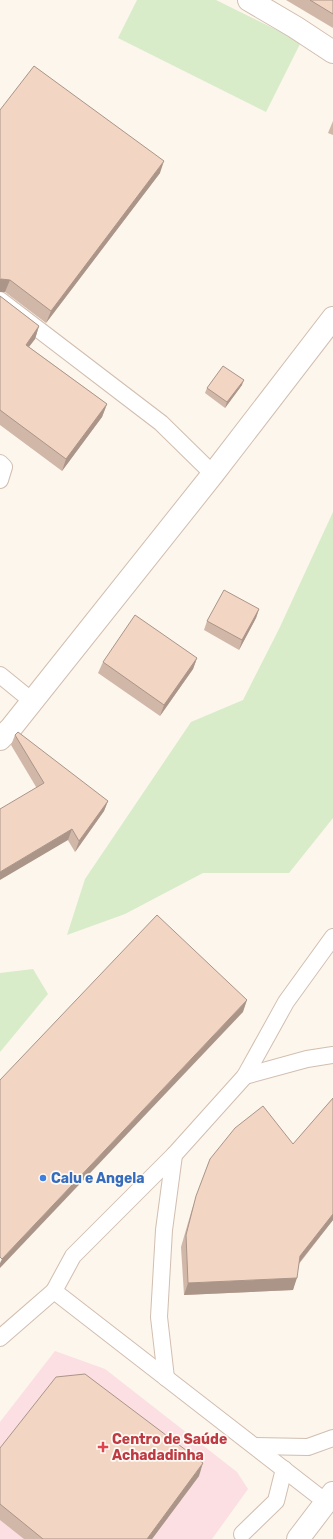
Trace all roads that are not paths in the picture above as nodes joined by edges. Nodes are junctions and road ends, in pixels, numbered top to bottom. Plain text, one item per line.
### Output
1 (249, 0) edge
2 (333, 52) edge
3 (0, 300) edge
4 (333, 318) edge
5 (0, 463) edge
6 (213, 474) junction
7 (0, 480) edge
8 (0, 675) edge
9 (32, 701) junction
10 (0, 739) edge
11 (333, 937) edge
12 (333, 1055) edge
13 (245, 1076) junction
14 (174, 1156) junction
15 (54, 1291) junction
16 (0, 1338) edge
17 (166, 1378) junction
18 (333, 1438) edge
19 (255, 1446) junction
20 (284, 1469) junction
21 (330, 1498) edge
22 (240, 1536) edge
23 (257, 1539) edge
24 (298, 1539) edge

1 - 2 street
3 - 6 lane
4 - 6 street
5 - 7 lane
6 - 9 street
8 - 9 lane
9 - 10 street
11 - 13 lane
12 - 13 lane
13 - 14 lane
14 - 15 lane
14 - 17 lane
15 - 16 lane
15 - 17 lane
17 - 19 lane
18 - 19 lane
19 - 20 lane
20 - 21 lane
20 - 22 lane
21 - 24 street
22 - 23 lane

